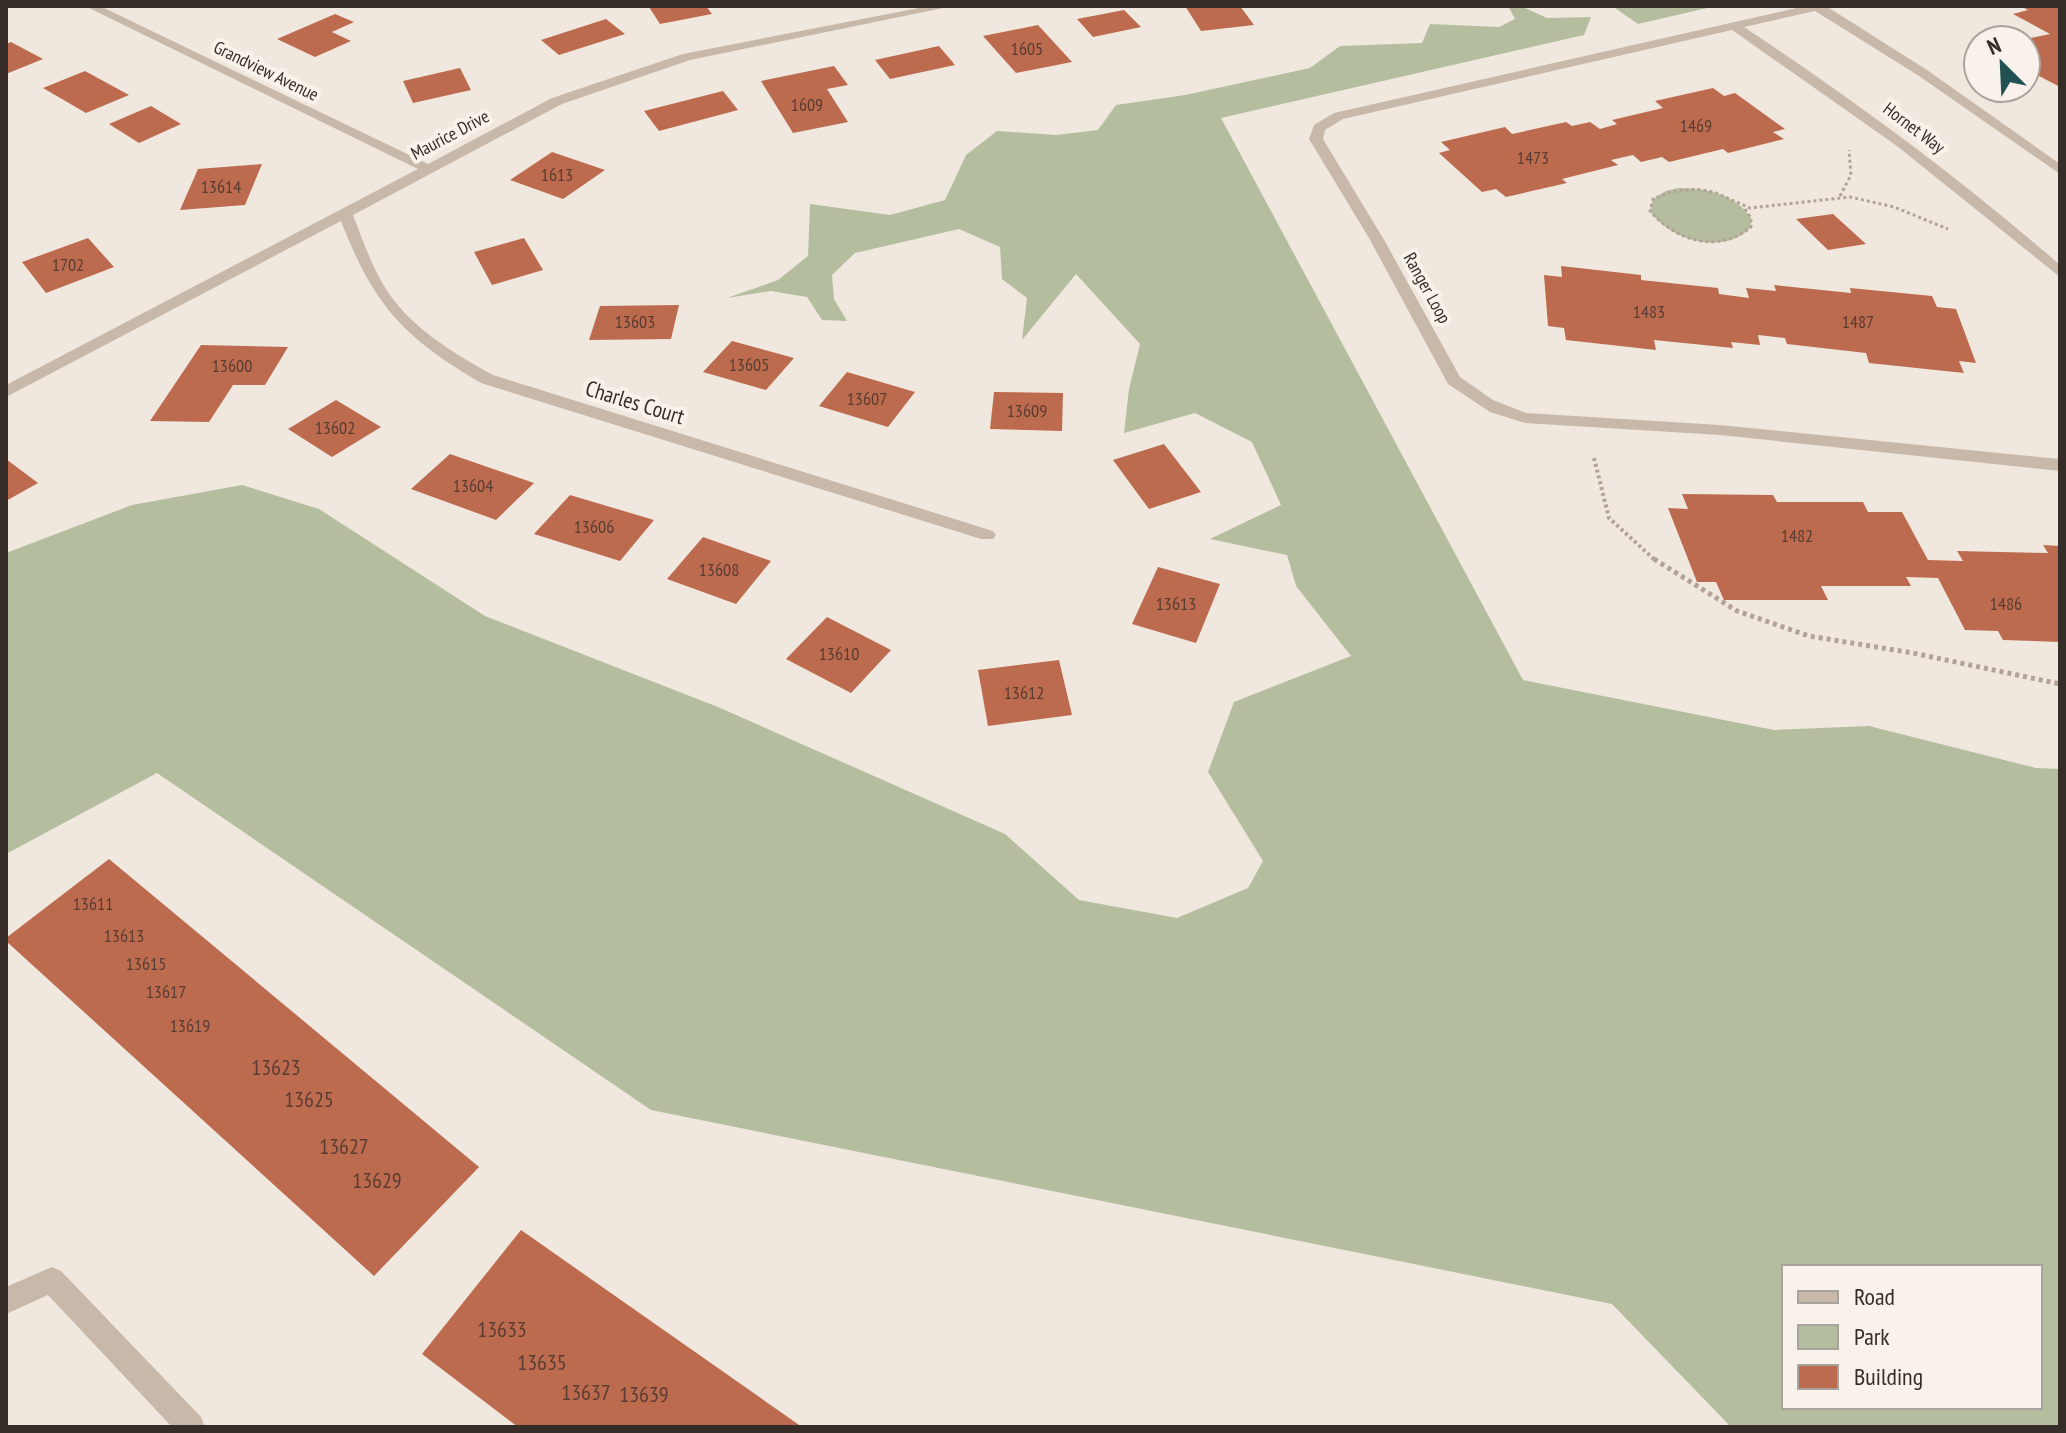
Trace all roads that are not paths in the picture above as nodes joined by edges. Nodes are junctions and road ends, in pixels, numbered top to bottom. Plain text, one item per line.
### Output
1 (91, 6) edge
2 (947, 6) edge
3 (1819, 6) edge
4 (1734, 26) junction
5 (426, 168) junction
6 (2060, 170) edge
7 (344, 211) junction
8 (2060, 273) edge
9 (6, 392) edge
10 (2060, 465) edge
11 (987, 535) dead end
12 (6, 1301) edge
13 (191, 1427) edge

1 - 5 street, Grandview Avenue
2 - 5 street, Maurice Drive
3 - 4 street, Ranger Loop
3 - 6 street
4 - 8 street, Hornet Way
4 - 10 street, Ranger Loop
5 - 7 street, Maurice Drive
7 - 9 street, Maurice Drive
7 - 11 street, Charles Court
12 - 13 street

